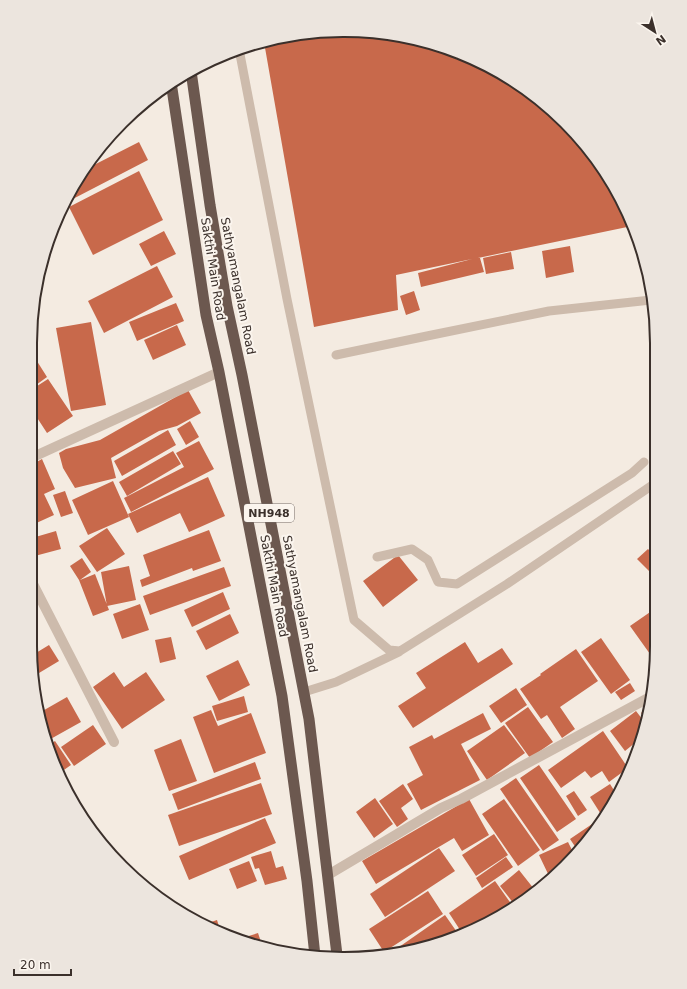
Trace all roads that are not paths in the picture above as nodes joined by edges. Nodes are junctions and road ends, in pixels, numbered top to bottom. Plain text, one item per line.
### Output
1 (240, 55) edge
2 (191, 78) edge
3 (172, 90) edge
4 (647, 300) edge
5 (336, 355) dead end
6 (219, 372) junction
7 (37, 455) edge
8 (644, 462) dead end
9 (650, 487) edge
10 (377, 557) dead end
11 (37, 592) edge
12 (400, 651) junction
13 (304, 692) junction
14 (645, 700) edge
15 (114, 742) dead end
16 (328, 875) junction
17 (314, 950) edge
18 (337, 952) edge

1 - 12 lane
2 - 13 highway, Sathyamangalam Road / NH948
3 - 6 highway, Sakthi Main Road / NH948
4 - 5 lane
6 - 7 street
6 - 17 highway, Sakthi Main Road / NH948
8 - 10 lane
9 - 12 lane
11 - 15 street
12 - 13 lane
13 - 16 highway, Sathyamangalam Road / NH948
14 - 16 street
16 - 18 highway, Sathyamangalam Road / NH948

